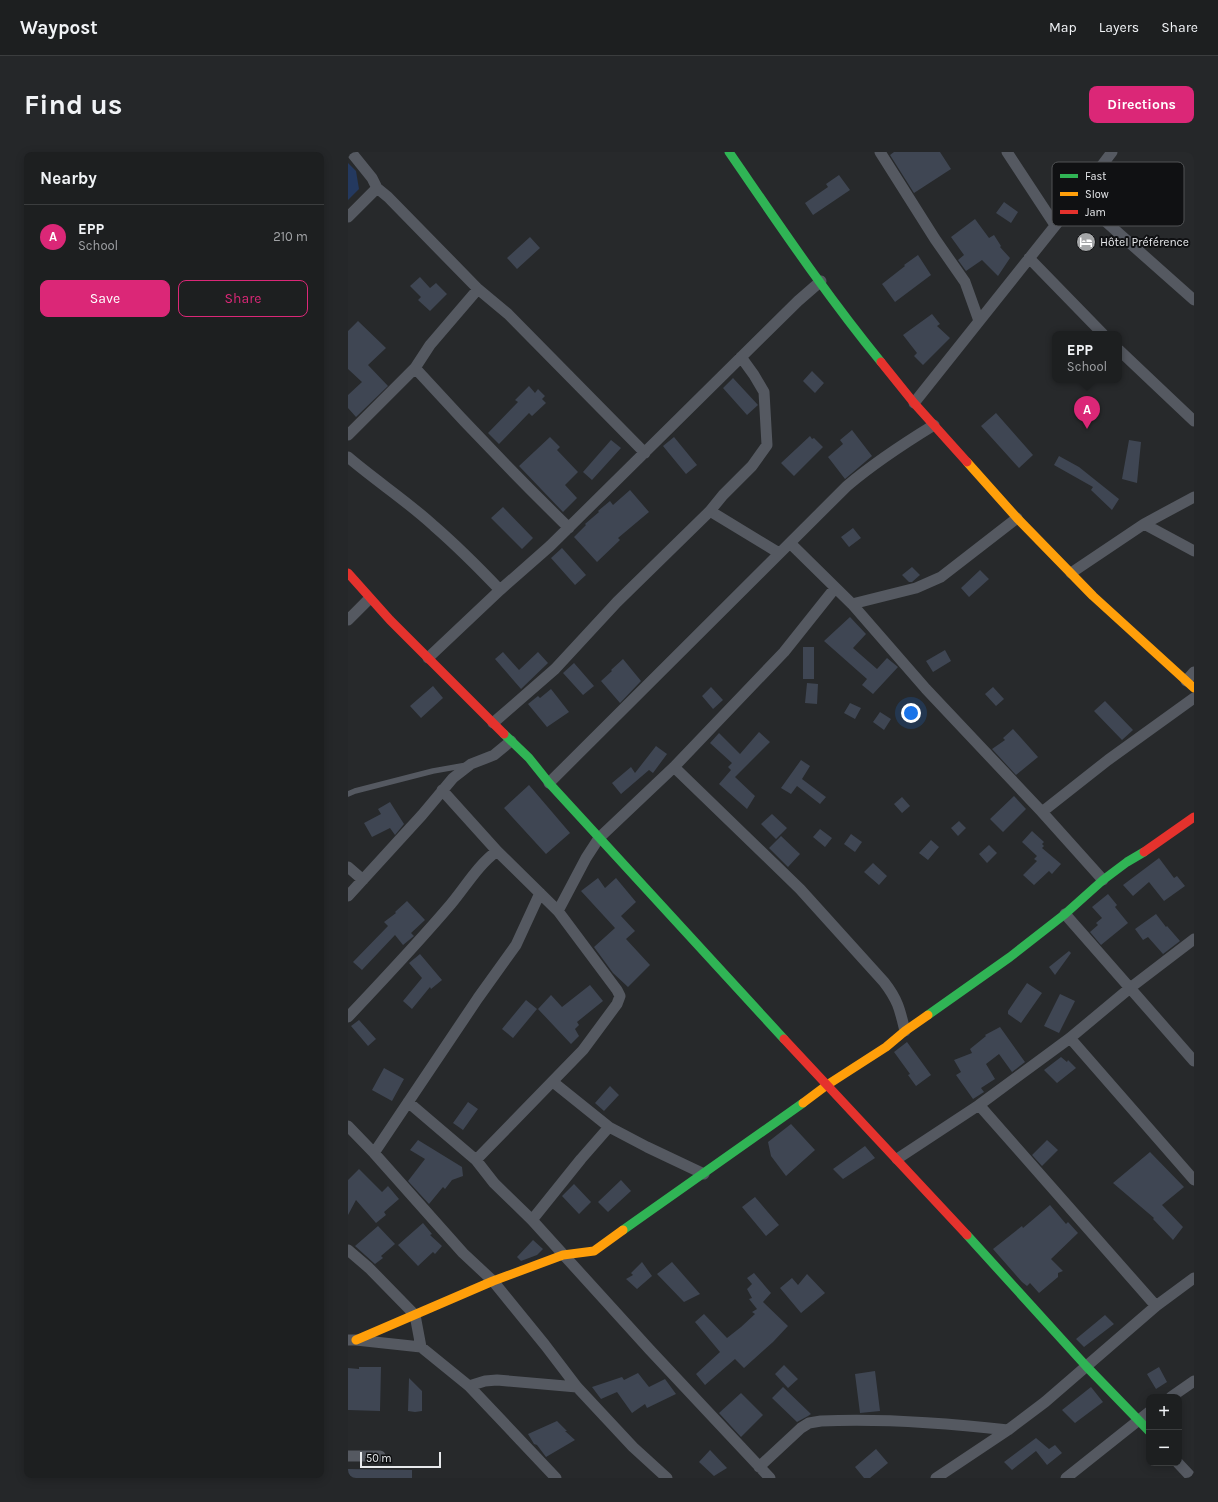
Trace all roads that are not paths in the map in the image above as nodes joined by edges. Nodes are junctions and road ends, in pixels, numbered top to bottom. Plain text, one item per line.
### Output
1 (351, 152) edge
2 (729, 152) edge
3 (880, 152) edge
4 (1007, 152) edge
5 (1112, 152) edge
6 (1104, 162) edge
7 (377, 188) junction
8 (348, 217) edge
9 (1052, 220) edge
10 (1054, 226) edge
11 (1111, 226) edge
12 (1029, 258) junction
13 (821, 281) junction
14 (478, 289) junction
15 (1194, 300) edge
16 (979, 321) junction
17 (1100, 331) edge
18 (1122, 353) edge
19 (741, 358) junction
20 (415, 368) junction
21 (914, 403) junction
22 (1194, 421) edge
23 (934, 425) junction
24 (348, 435) edge
25 (645, 453) junction
26 (348, 457) edge
27 (1194, 497) edge
28 (710, 511) junction
29 (1017, 518) junction
30 (1144, 524) junction
31 (569, 528) junction
32 (790, 543) junction
33 (1194, 551) edge
34 (778, 553) junction
35 (348, 573) edge
36 (1071, 573) junction
37 (835, 588) junction
38 (500, 590) junction
39 (369, 599) junction
40 (852, 604) junction
41 (348, 620) edge
42 (428, 658) junction
43 (1194, 672) edge
44 (1190, 684) edge
45 (1194, 698) edge
46 (493, 723) junction
47 (511, 741) junction
48 (471, 764) junction
49 (674, 767) junction
50 (549, 784) junction
51 (442, 790) junction
52 (348, 794) edge
53 (1042, 812) junction
54 (1194, 817) edge
55 (599, 838) junction
56 (497, 851) junction
57 (348, 867) edge
58 (363, 880) junction
59 (1103, 880) junction
60 (540, 893) junction
61 (348, 896) edge
62 (558, 911) junction
63 (1065, 914) junction
64 (1194, 939) edge
65 (1130, 988) junction
66 (348, 1017) edge
67 (905, 1031) junction
68 (1070, 1038) junction
69 (1194, 1061) edge
70 (553, 1082) junction
71 (827, 1085) junction
72 (408, 1102) junction
73 (978, 1105) junction
74 (348, 1126) edge
75 (609, 1127) junction
76 (374, 1153) junction
77 (897, 1159) junction
78 (476, 1160) junction
79 (704, 1174) junction
80 (1194, 1180) edge
81 (532, 1220) junction
82 (348, 1250) edge
83 (563, 1255) junction
84 (1194, 1278) edge
85 (493, 1281) junction
86 (1156, 1306) junction
87 (415, 1315) junction
88 (352, 1340) edge
89 (421, 1347) junction
90 (1086, 1366) junction
91 (1194, 1381) edge
92 (469, 1386) junction
93 (577, 1386) junction
94 (1175, 1394) edge
95 (1146, 1414) edge
96 (1138, 1419) junction
97 (1008, 1430) junction
98 (1148, 1430) edge
99 (348, 1456) edge
100 (380, 1456) dead end
101 (759, 1466) junction
102 (1181, 1466) edge
103 (556, 1478) edge
104 (667, 1478) edge
105 (770, 1478) edge
106 (936, 1478) edge
107 (1066, 1478) edge
108 (1192, 1478) edge

1 - 7 street
2 - 13 street
3 - 16 street
4 - 9 street
5 - 6 street
7 - 8 street
7 - 14 street
10 - 12 street
11 - 15 street
12 - 16 street
12 - 17 street
13 - 19 street
13 - 21 street
14 - 20 street
14 - 25 street
16 - 21 street
18 - 22 street
19 - 25 street
19 - 28 street
20 - 24 street
20 - 31 street
21 - 23 street
23 - 29 street
23 - 32 street
25 - 31 street
26 - 38 street
27 - 30 street
28 - 34 street
28 - 46 street
29 - 36 street
29 - 40 street
30 - 33 street
30 - 36 street
31 - 38 street
32 - 34 street
32 - 37 street
34 - 50 street
35 - 39 street
36 - 44 street
37 - 40 street
37 - 49 street
38 - 42 street
39 - 41 street
39 - 42 street
40 - 53 street
42 - 46 street
43 - 44 street
45 - 53 street
46 - 47 street
47 - 48 street
47 - 50 street
48 - 51 street
48 - 52 lane
49 - 55 street
49 - 67 street
50 - 55 street
51 - 56 street
51 - 58 street
53 - 59 street
54 - 59 street
55 - 62 street
55 - 71 street
56 - 60 street
56 - 66 street
57 - 58 street
58 - 61 street
59 - 63 street
60 - 62 street
60 - 72 street
62 - 70 street
63 - 65 street
63 - 67 street
64 - 65 street
65 - 68 street
65 - 69 street
67 - 71 street
68 - 73 street
68 - 80 street
70 - 75 street
70 - 78 street
71 - 77 street
71 - 79 street
72 - 76 street
72 - 78 street
73 - 77 street
73 - 86 street
74 - 76 street
75 - 79 street
75 - 81 street
76 - 85 street
77 - 90 street
78 - 81 street
79 - 83 street
81 - 83 street
82 - 87 street
83 - 85 street
83 - 101 street
84 - 86 street
85 - 87 street
85 - 93 street
86 - 90 street
87 - 88 street
87 - 89 street
88 - 89 street
89 - 92 street
90 - 96 street
90 - 97 street
91 - 94 street
92 - 93 street
92 - 103 street
93 - 104 street
95 - 96 street
96 - 98 street
96 - 107 street
97 - 101 street
97 - 106 street
99 - 100 street
101 - 105 street
102 - 108 street

